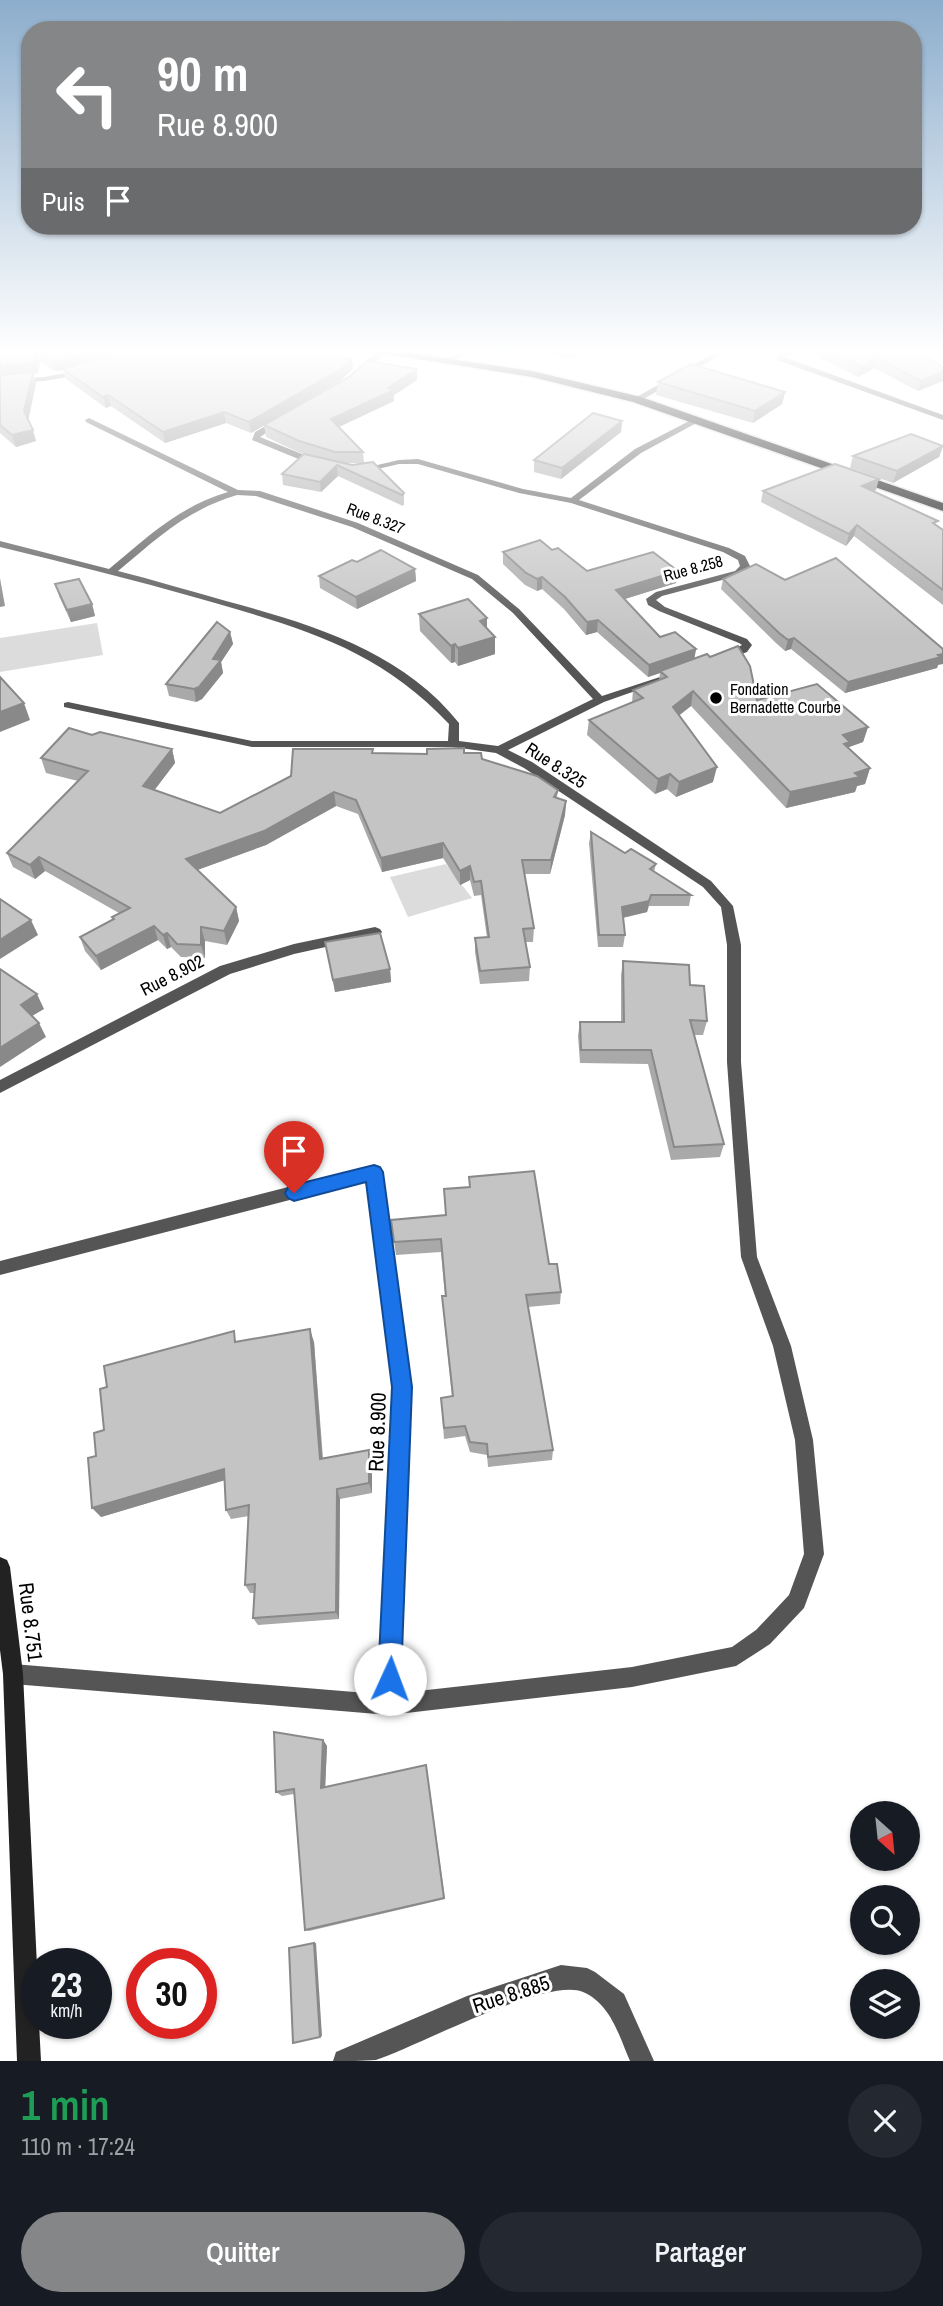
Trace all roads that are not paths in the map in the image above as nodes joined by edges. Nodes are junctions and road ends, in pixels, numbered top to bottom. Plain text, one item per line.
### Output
1 (142, 446) edge
2 (273, 446) edge
3 (647, 446) edge
4 (772, 446) edge
5 (322, 464) edge
6 (353, 470) edge
7 (236, 492) junction
8 (573, 501) junction
9 (943, 507) edge
10 (0, 544) edge
11 (112, 571) junction
12 (719, 659) edge
13 (671, 677) edge
14 (600, 700) junction
15 (68, 705) dead end
16 (453, 744) junction
17 (499, 750) junction
18 (375, 932) edge
19 (0, 1087) edge
20 (0, 1268) edge
21 (0, 1567) edge
22 (13, 1674) junction
23 (388, 1705) junction
24 (29, 2061) edge
25 (345, 2061) edge
26 (642, 2061) edge

1 - 7 street
2 - 5 street
3 - 8 street
4 - 9 highway
6 - 8 street
7 - 11 street, Rue 8.327
7 - 14 street, Rue 8.327
8 - 12 street, Rue 8.258
10 - 11 street
11 - 16 street
13 - 14 street
14 - 17 street
15 - 16 street, Rue 8.325
16 - 17 street, Rue 8.325
17 - 23 street, Rue 8.325
18 - 19 street, Rue 8.902
20 - 23 street, Rue 8.900
21 - 22 main road, Rue 8.751
22 - 23 street
22 - 24 main road, Rue 8.751
25 - 26 street, Rue 8.885

